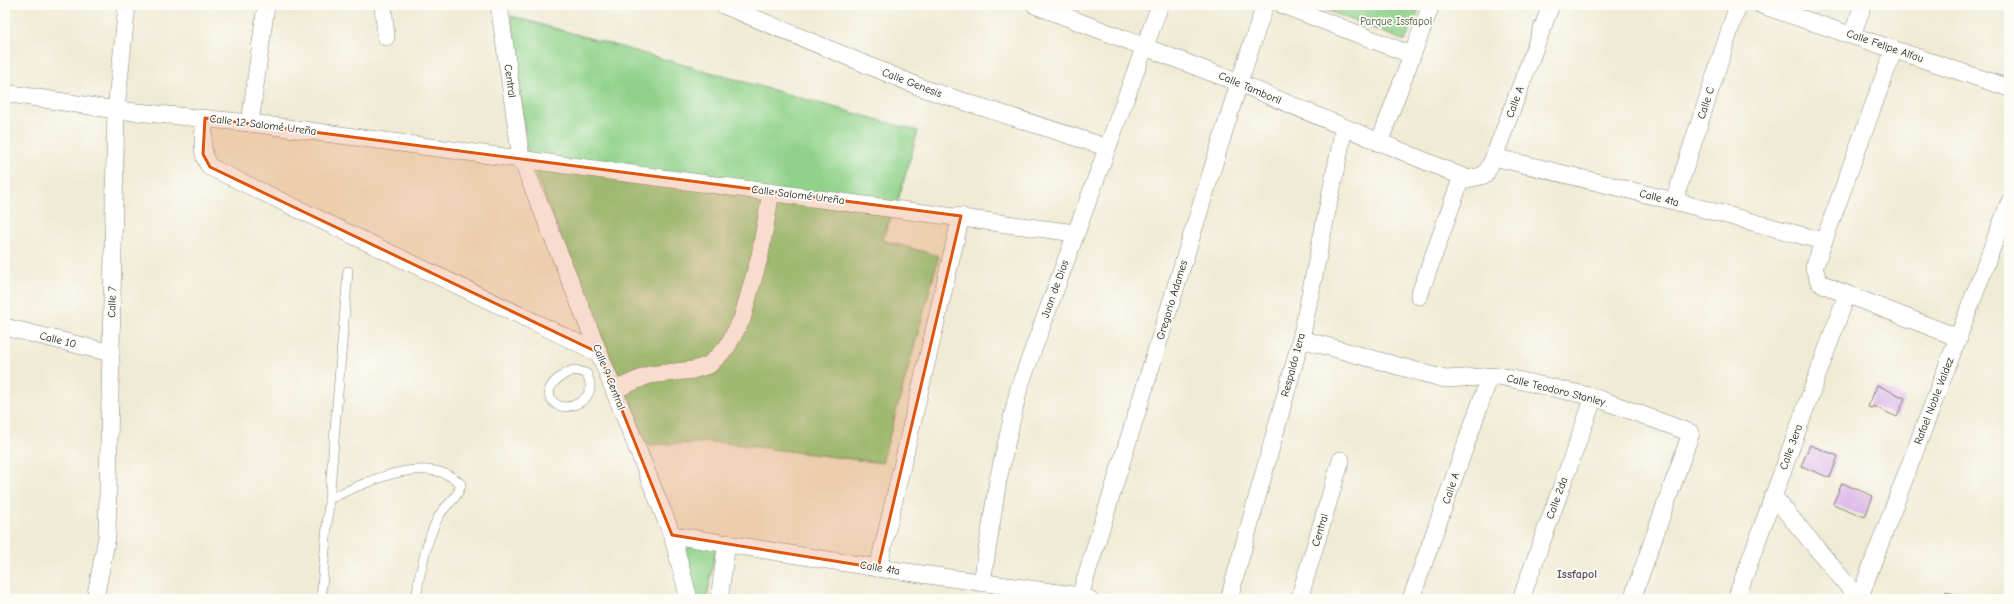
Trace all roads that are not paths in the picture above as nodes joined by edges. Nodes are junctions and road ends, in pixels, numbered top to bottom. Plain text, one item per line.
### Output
1 (127, 5) edge
2 (266, 5) edge
3 (383, 5) edge
4 (500, 5) edge
5 (723, 5) edge
6 (1035, 5) edge
7 (1160, 5) edge
8 (1265, 5) edge
9 (1283, 5) edge
10 (1431, 5) edge
11 (1551, 5) edge
12 (1738, 5) edge
13 (1761, 5) edge
14 (1863, 5) edge
15 (1852, 35) junction
16 (386, 37) dead end
17 (1144, 46) junction
18 (1894, 49) junction
19 (1412, 54) junction
20 (1239, 82) junction
21 (2009, 88) edge
22 (5, 93) edge
23 (116, 110) junction
24 (205, 118) junction
25 (250, 122) junction
26 (1344, 128) junction
27 (1379, 143) junction
28 (1106, 147) junction
29 (1494, 157) junction
30 (521, 158) junction
31 (1462, 176) junction
32 (771, 192) junction
33 (1674, 201) junction
34 (2009, 203) edge
35 (961, 216) junction
36 (1075, 233) junction
37 (1823, 241) junction
38 (348, 271) dead end
39 (1847, 294) junction
40 (1419, 296) dead end
41 (5, 327) edge
42 (1959, 338) junction
43 (1301, 339) junction
44 (111, 352) junction
45 (602, 360) junction
46 (587, 374) junction
47 (1490, 376) junction
48 (614, 390) junction
49 (1594, 397) junction
50 (1341, 460) dead end
51 (1773, 496) junction
52 (329, 498) junction
53 (672, 535) junction
54 (727, 543) junction
55 (878, 568) junction
56 (982, 583) junction
57 (1085, 598) edge
58 (95, 599) edge
59 (321, 599) edge
60 (416, 599) edge
61 (689, 599) edge
62 (718, 599) edge
63 (1229, 599) edge
64 (1300, 599) edge
65 (1411, 599) edge
66 (1521, 599) edge
67 (1632, 599) edge
68 (1736, 599) edge
69 (1859, 599) edge

1 - 23 street, Calle 7
2 - 25 street
3 - 16 street
4 - 30 street, Central
5 - 28 street, Calle Genesis
6 - 17 street, Calle Tamboril
7 - 17 street, Juan de Dios
8 - 20 street, Gregorio Adames
9 - 19 street
10 - 19 street
11 - 29 street, Calle A
12 - 33 street, Calle C
13 - 15 street, Calle Felipe Alfau
14 - 15 street
15 - 18 street, Calle Felipe Alfau
17 - 20 street, Calle Tamboril
17 - 28 street, Juan de Dios
18 - 21 street, Calle Felipe Alfau
18 - 37 street
19 - 27 street
20 - 26 street, Calle Tamboril
20 - 57 street, Gregorio Adames
22 - 23 street, Calle 12 Salomé Ureña
23 - 24 street, Calle 12 Salomé Ureña
23 - 44 street, Calle 7
24 - 25 street, Calle 12 Salomé Ureña
24 - 45 street
25 - 30 street, Calle 12 Salomé Ureña
26 - 27 street, Calle Tamboril
26 - 43 street, Respaldo 1era
27 - 31 street, Calle Tamboril
28 - 36 street, Juan de Dios
29 - 31 street, Calle A
29 - 33 street, Calle 4ta
30 - 32 street, Calle Salomé Ureña
30 - 45 street, Calle 9 Central
31 - 40 street
32 - 35 street, Calle Salomé Ureña
32 - 48 street
33 - 37 street, Calle 4ta
34 - 42 street, Rafael Noble Valdez
35 - 36 street, Calle Salomé Ureña
35 - 55 street
36 - 56 street, Juan de Dios
37 - 39 street
38 - 52 lane
39 - 42 street
39 - 51 street, Calle 3era
41 - 44 street, Calle 10
42 - 69 street, Rafael Noble Valdez
43 - 47 street, Calle Teodoro Stanley
43 - 63 street, Respaldo 1era
44 - 58 street, Calle 7
45 - 46 lane
45 - 48 street, Calle 9 Central
46 - 46 lane
47 - 49 street, Calle Teodoro Stanley
47 - 65 street, Calle A
48 - 53 street, Calle 9 Central
49 - 66 street, Calle 2da
49 - 67 street, Calle Teodoro Stanley
50 - 64 street, Central
51 - 68 street, Calle 3era
51 - 69 street
52 - 59 lane
52 - 60 lane
53 - 54 street, Calle 4ta
53 - 61 street, Calle 9 Central
54 - 55 street, Calle 4ta
54 - 62 street
55 - 56 street, Calle 4ta
56 - 57 street, Calle 4ta

